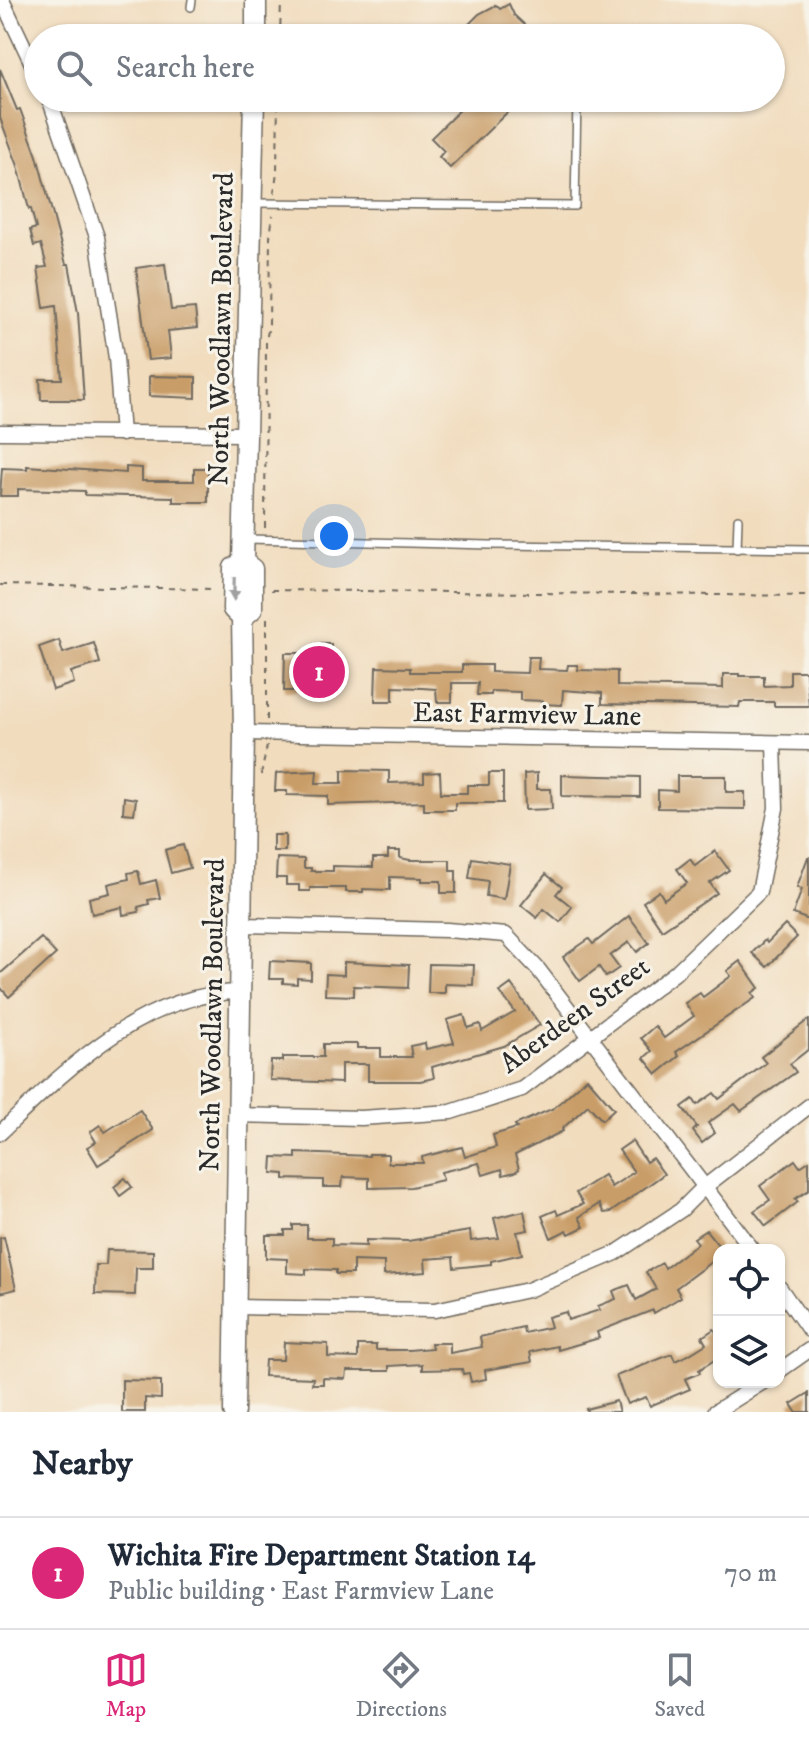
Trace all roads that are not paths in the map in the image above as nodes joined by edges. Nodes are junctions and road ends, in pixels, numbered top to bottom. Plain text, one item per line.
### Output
1 (2, 0) edge
2 (256, 0) edge
3 (256, 24) edge
4 (24, 46) edge
5 (55, 112) edge
6 (254, 112) edge
7 (577, 112) edge
8 (251, 203) junction
9 (0, 432) edge
10 (122, 434) junction
11 (246, 434) junction
12 (738, 519) dead end
13 (243, 539) junction
14 (737, 549) junction
15 (809, 549) edge
16 (244, 733) junction
17 (774, 743) junction
18 (809, 743) edge
19 (241, 925) junction
20 (240, 992) junction
21 (591, 1038) junction
22 (809, 1106) edge
23 (237, 1115) junction
24 (0, 1133) edge
25 (705, 1186) junction
26 (748, 1244) edge
27 (785, 1296) edge
28 (235, 1307) junction
29 (809, 1330) edge
30 (809, 1350) edge
31 (785, 1367) edge
32 (753, 1388) edge
33 (234, 1412) edge
34 (715, 1412) edge

1 - 4 street
2 - 3 main road
5 - 10 street
6 - 8 main road, North Woodlawn Boulevard
7 - 8 lane
8 - 11 main road, North Woodlawn Boulevard
9 - 10 street
10 - 11 street
11 - 13 main road, North Woodlawn Boulevard
12 - 14 lane
13 - 14 lane
13 - 16 main road, North Woodlawn Boulevard
14 - 15 lane
16 - 17 street, East Farmview Lane
16 - 19 main road, North Woodlawn Boulevard
17 - 18 street, East Farmview Lane
17 - 21 street, Aberdeen Street
19 - 20 main road, North Woodlawn Boulevard
19 - 21 street
20 - 23 main road, North Woodlawn Boulevard
20 - 24 street
21 - 23 street, Aberdeen Street
21 - 25 street
22 - 25 street
23 - 28 main road, North Woodlawn Boulevard
25 - 26 street
25 - 28 street
27 - 29 street
28 - 33 main road, North Woodlawn Boulevard
30 - 31 street
32 - 34 street

